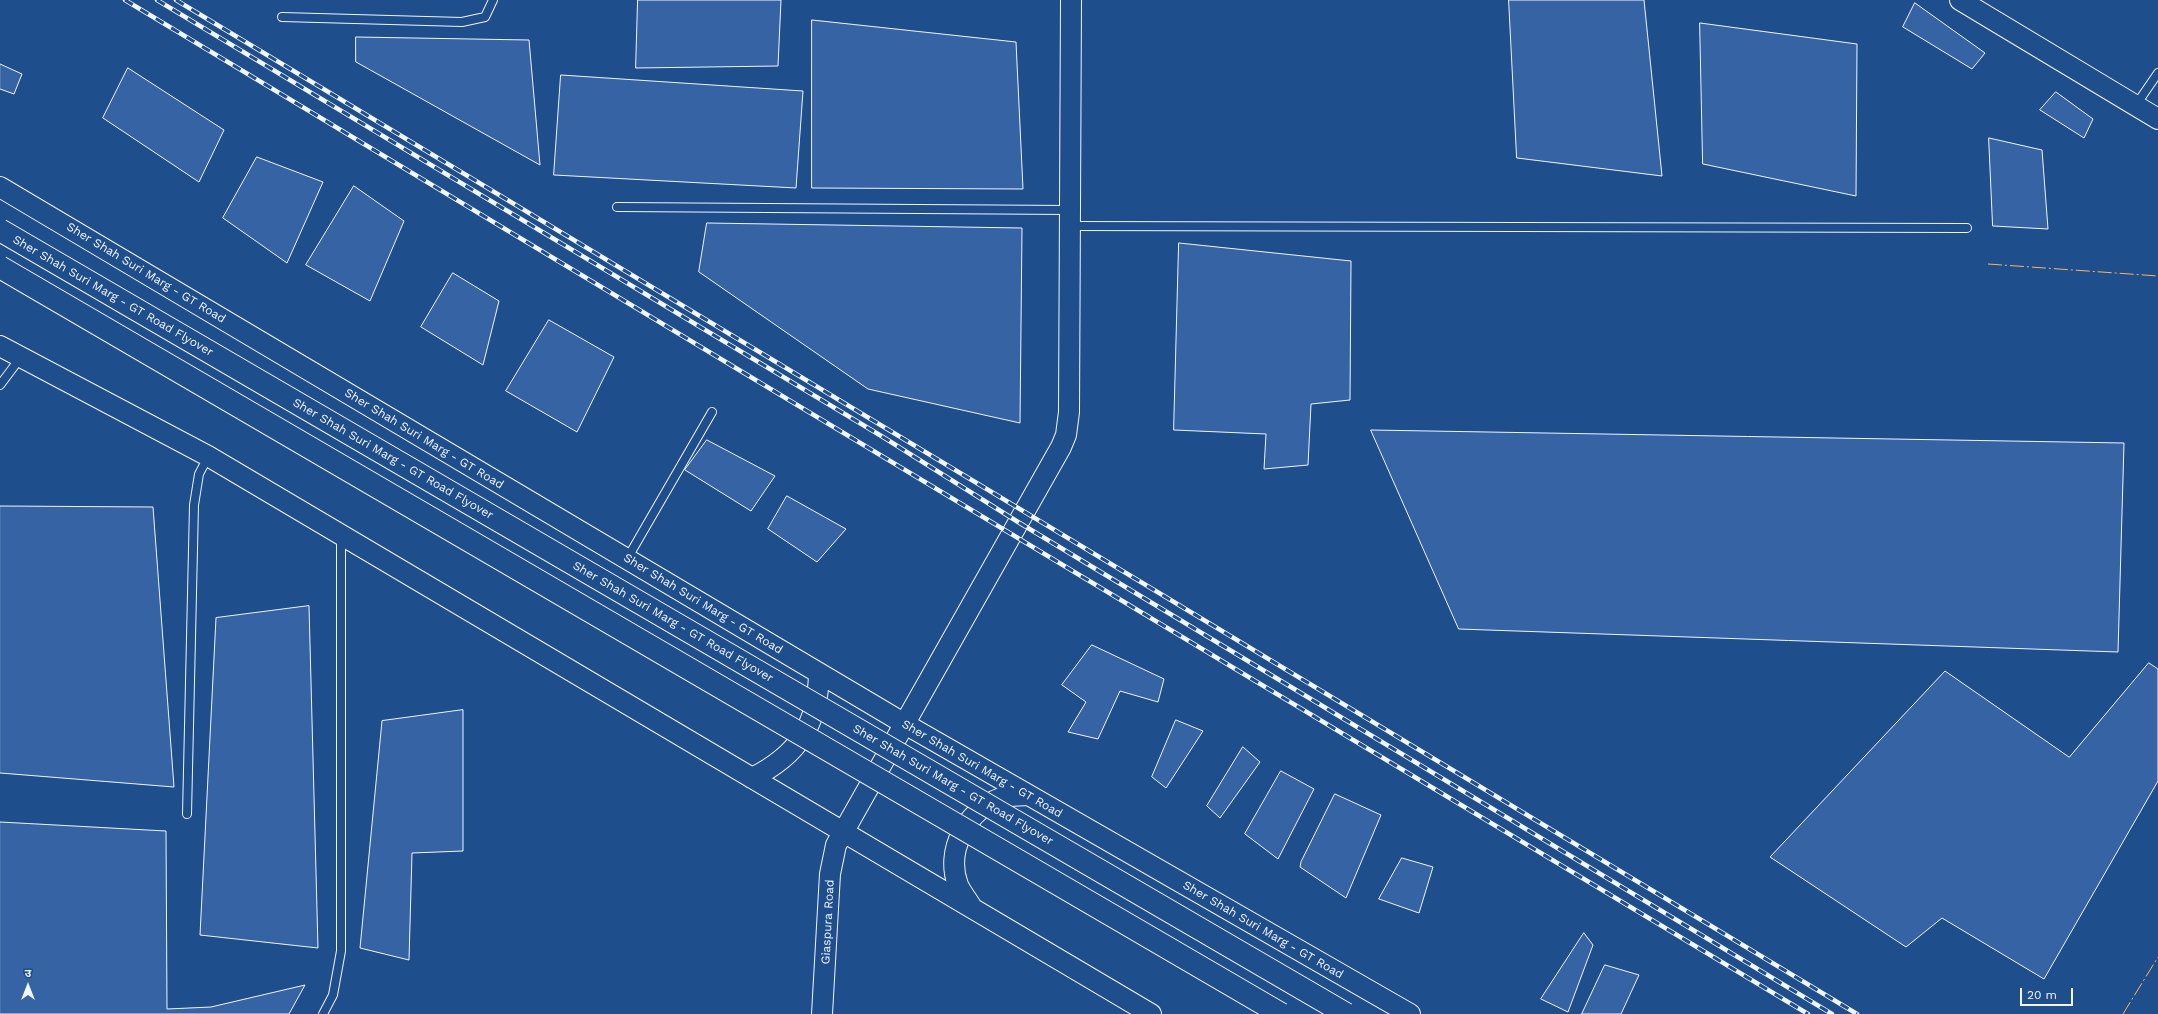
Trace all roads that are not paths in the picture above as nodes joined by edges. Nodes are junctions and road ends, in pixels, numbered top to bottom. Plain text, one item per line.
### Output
1 (493, 0) edge
2 (1071, 0) edge
3 (1960, 0) edge
4 (282, 17) dead end
5 (2158, 73) edge
6 (2136, 106) junction
7 (2158, 119) edge
8 (0, 187) edge
9 (617, 207) dead end
10 (1070, 218) junction
11 (1967, 228) dead end
12 (0, 230) edge
13 (0, 266) edge
14 (0, 346) edge
15 (21, 357) junction
16 (0, 385) edge
17 (712, 412) dead end
18 (208, 456) junction
19 (341, 535) junction
20 (627, 559) junction
21 (819, 673) junction
22 (905, 724) junction
23 (752, 778) junction
24 (1028, 795) junction
25 (187, 814) dead end
26 (842, 832) junction
27 (972, 907) junction
28 (323, 1014) edge
29 (822, 1014) edge
30 (1151, 1014) edge
31 (1281, 1014) edge
32 (1346, 1014) edge
33 (1410, 1014) edge

1 - 4 lane
2 - 10 street, Giaspura Road
3 - 6 street
5 - 6 lane
6 - 7 street
8 - 20 street, Sher Shah Suri Marg - GT Road
9 - 10 lane
10 - 11 lane
10 - 22 street, Giaspura Road
12 - 32 highway, Sher Shah Suri Marg - GT Road Flyover, bridge
13 - 31 highway, bridge
14 - 15 street
15 - 16 lane
15 - 18 street
17 - 20 lane
18 - 19 street
18 - 25 lane
19 - 23 street
19 - 28 lane
20 - 21 street, Sher Shah Suri Marg - GT Road
21 - 22 street, Sher Shah Suri Marg - GT Road
21 - 23 street
22 - 24 street, Sher Shah Suri Marg - GT Road
22 - 26 street, Giaspura Road
23 - 26 street
24 - 27 street
24 - 33 street, Sher Shah Suri Marg - GT Road
26 - 27 street
26 - 29 street, Giaspura Road
27 - 30 street

